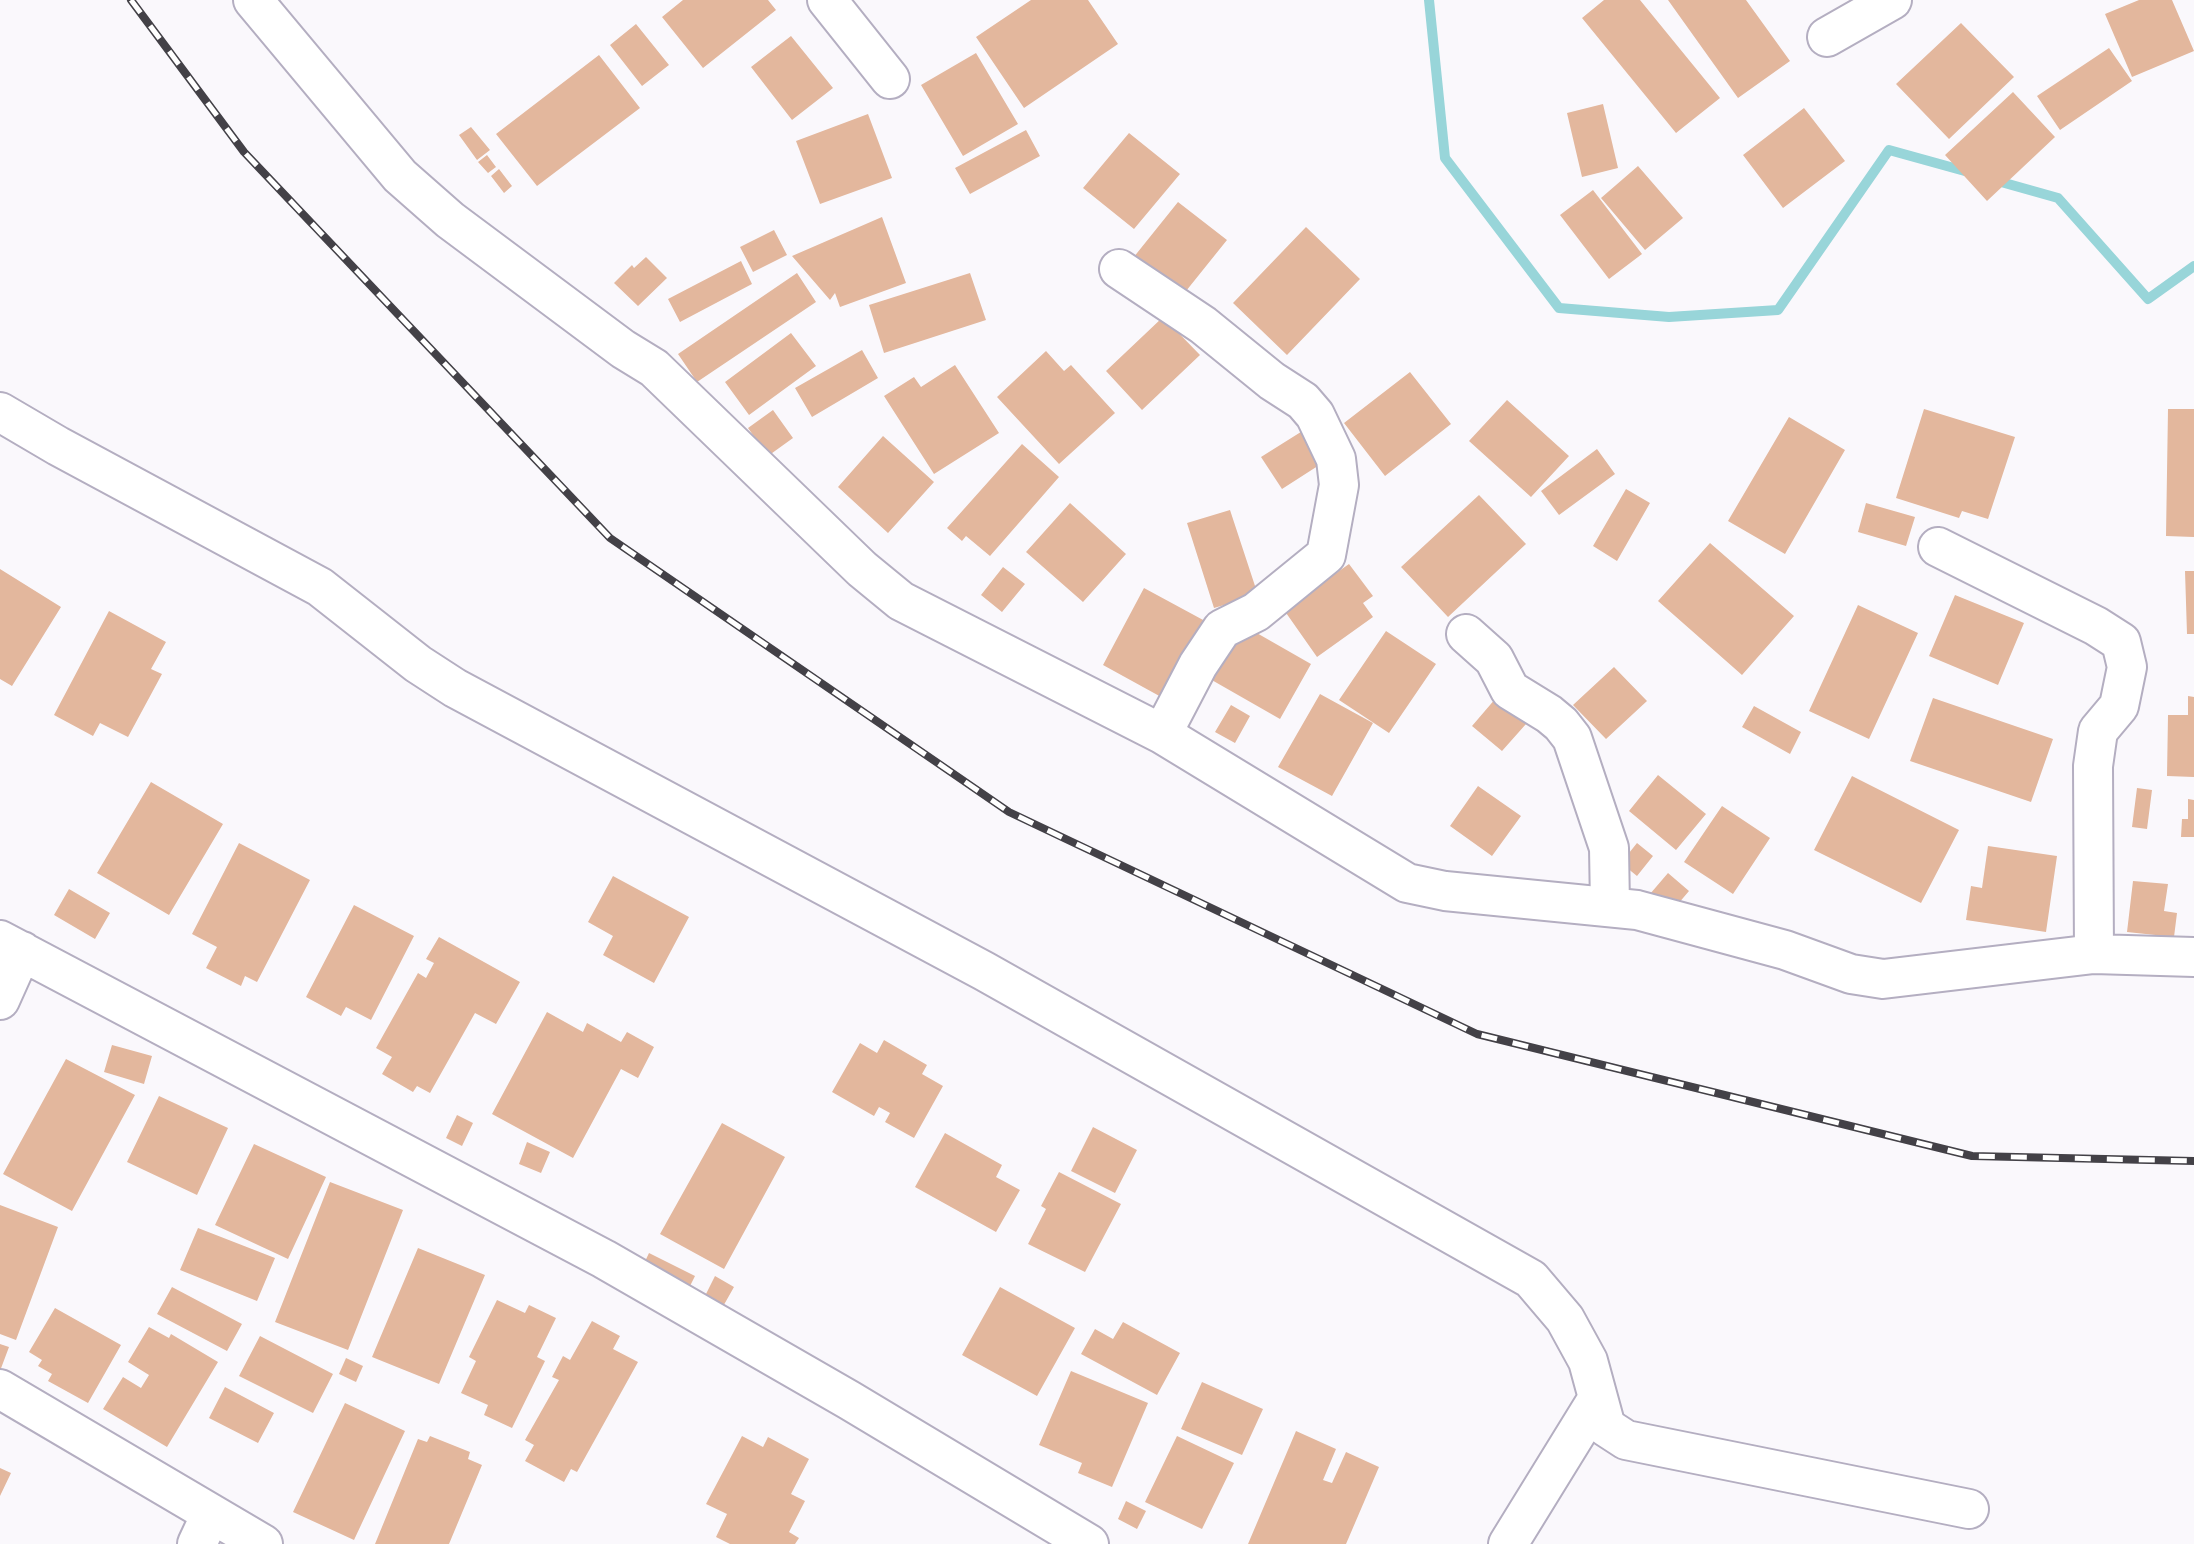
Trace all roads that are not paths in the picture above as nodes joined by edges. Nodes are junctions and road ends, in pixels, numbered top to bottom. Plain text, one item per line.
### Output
1 (253, 0) edge
2 (827, 0) edge
3 (1892, 0) edge
4 (1827, 37) dead end
5 (890, 79) dead end
6 (1119, 269) dead end
7 (0, 412) edge
8 (1938, 547) dead end
9 (1466, 634) dead end
10 (1162, 734) junction
11 (1610, 906) junction
12 (11, 946) edge
13 (2094, 954) junction
14 (2194, 957) edge
15 (0, 1000) edge
16 (0, 1389) edge
17 (1598, 1398) junction
18 (1969, 1509) dead end
19 (204, 1529) edge
20 (263, 1544) edge
21 (1089, 1544) edge
22 (1508, 1544) edge

1 - 10 street
2 - 5 street
3 - 4 street
6 - 10 street
7 - 17 street
8 - 13 street
9 - 11 street
10 - 11 street
11 - 13 street
12 - 15 street
12 - 21 street
13 - 14 street
16 - 19 street
17 - 18 street
17 - 22 street
19 - 20 street

